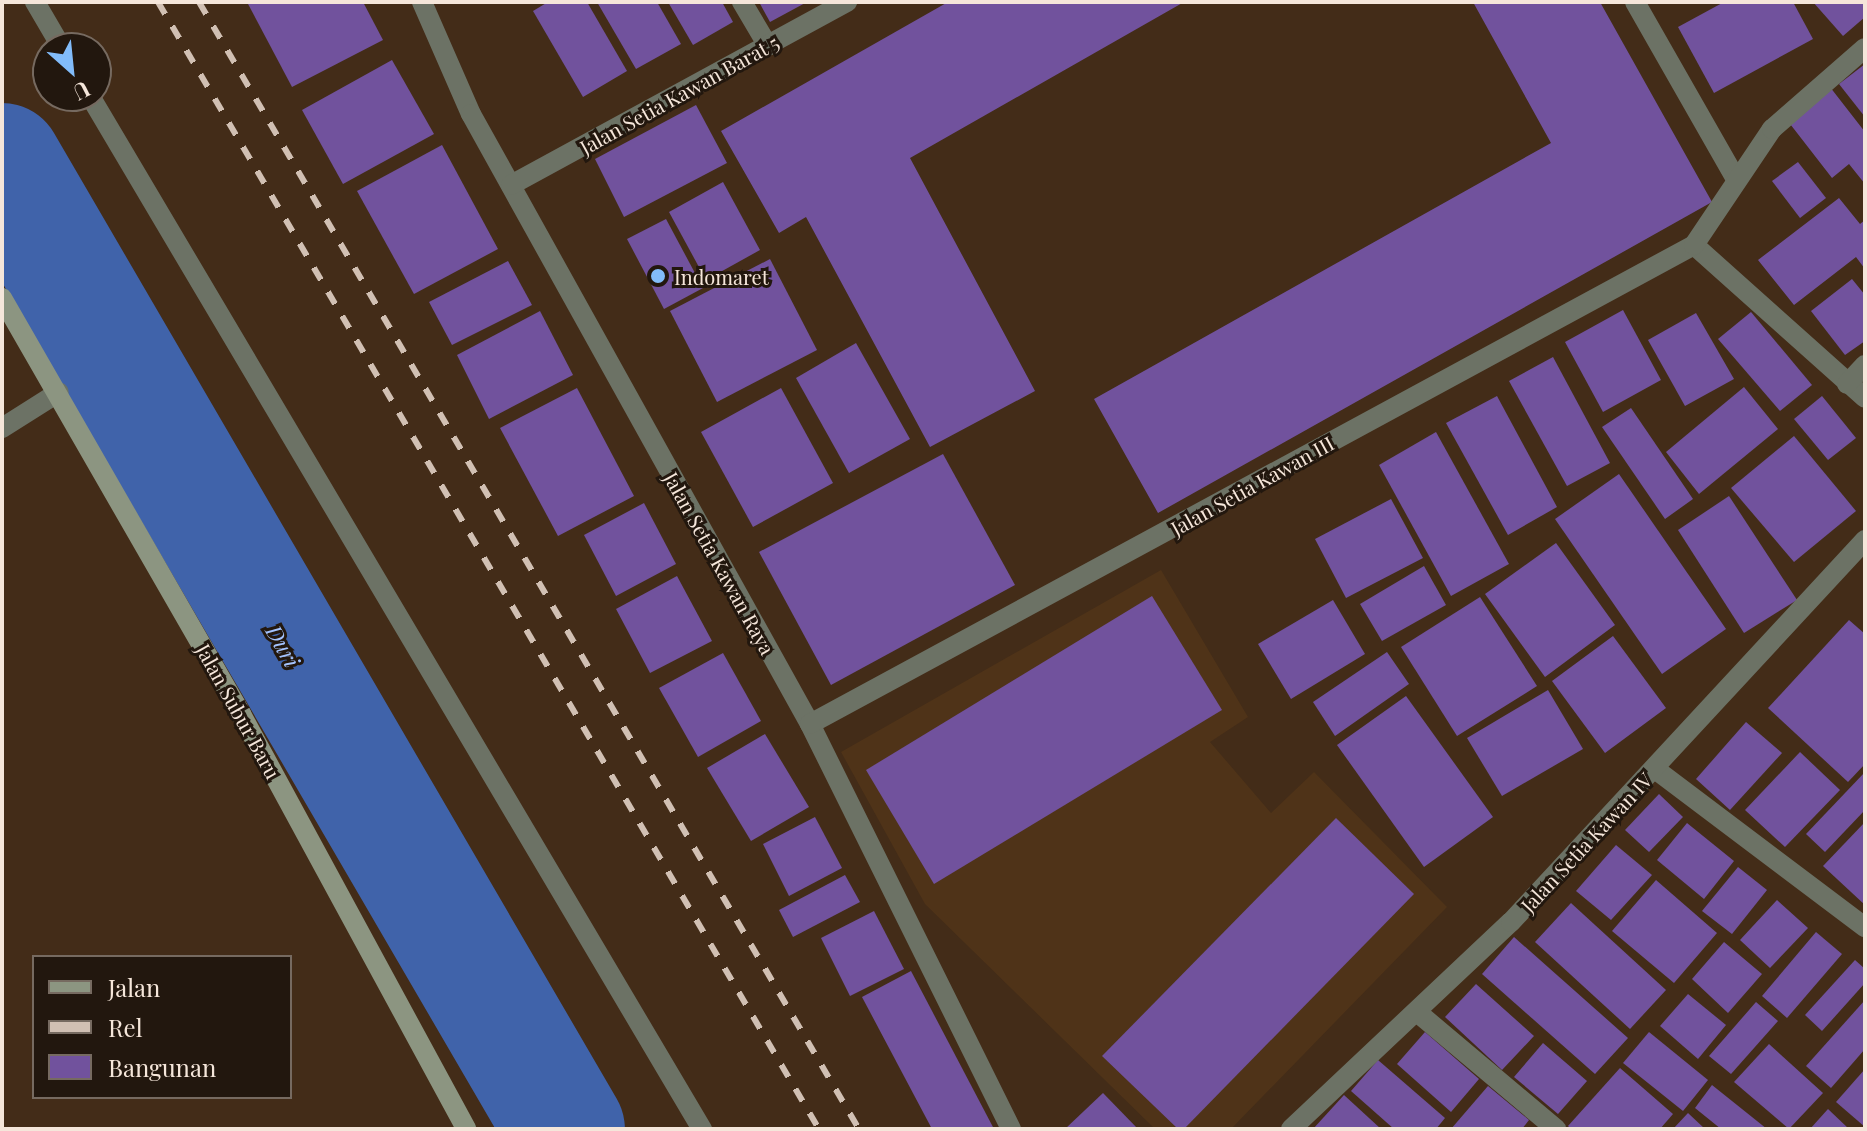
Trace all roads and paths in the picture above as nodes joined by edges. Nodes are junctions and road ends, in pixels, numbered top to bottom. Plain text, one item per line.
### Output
1 (35, 2) edge
2 (422, 2) edge
3 (742, 2) edge
4 (847, 2) edge
5 (1635, 2) edge
6 (53, 32) edge
7 (768, 46) junction
8 (1865, 48) edge
9 (99, 112) edge
10 (1736, 179) junction
11 (511, 185) junction
12 (1694, 245) junction
13 (2, 298) edge
14 (1865, 365) edge
15 (1847, 384) junction
16 (59, 392) junction
17 (1865, 398) edge
18 (2, 428) edge
19 (1865, 540) edge
20 (810, 724) junction
21 (1655, 769) junction
22 (1865, 927) edge
23 (1417, 1012) junction
24 (466, 1129) edge
25 (702, 1129) edge
26 (1011, 1129) edge
27 (1291, 1129) edge
28 (1556, 1129) edge

1 - 6 street
2 - 11 street, Jalan Setia Kawan Raya
3 - 7 street
4 - 7 street, Jalan Setia Kawan Barat 5
5 - 10 street
7 - 11 street, Jalan Setia Kawan Barat 5
8 - 10 street
9 - 25 street
10 - 12 street
11 - 20 street, Jalan Setia Kawan Raya
12 - 15 street
12 - 20 street, Jalan Setia Kawan III
13 - 16 street, Jalan Subur Baru
14 - 15 street
15 - 17 street
16 - 18 street
16 - 24 street, Jalan Subur Baru
19 - 21 street, Jalan Setia Kawan IV
20 - 26 street, Jalan Setia Kawan Raya
21 - 22 street
21 - 23 street, Jalan Setia Kawan IV
23 - 27 street, Jalan Setia Kawan IV
23 - 28 street

